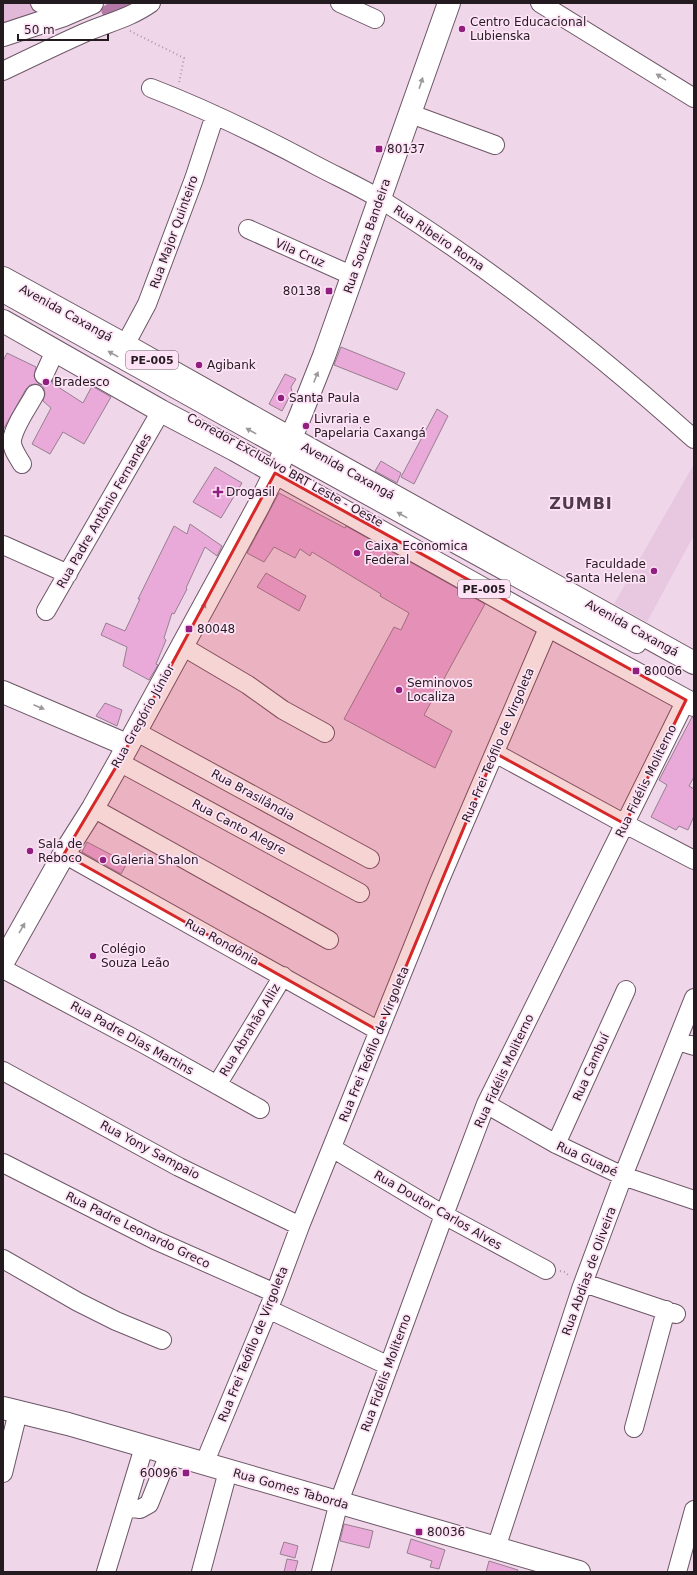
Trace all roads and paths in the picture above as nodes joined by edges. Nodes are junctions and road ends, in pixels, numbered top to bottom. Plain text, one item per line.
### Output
1 (40, 3) edge
2 (92, 3) edge
3 (151, 3) edge
4 (340, 3) edge
5 (449, 3) edge
6 (540, 3) edge
7 (64, 15) junction
8 (375, 19) dead end
9 (118, 22) junction
10 (3, 35) edge
11 (3, 72) edge
12 (151, 88) dead end
13 (176, 98) junction
14 (694, 98) edge
15 (411, 114) junction
16 (216, 115) junction
17 (496, 145) dead end
18 (379, 199) junction
19 (248, 229) dead end
20 (353, 276) junction
21 (6, 285) edge
22 (3, 312) edge
23 (3, 321) edge
24 (125, 345) junction
25 (55, 351) junction
26 (44, 375) dead end
27 (35, 394) dead end
28 (161, 411) junction
29 (694, 439) edge
30 (282, 457) junction
31 (22, 464) dead end
32 (3, 545) edge
33 (68, 574) junction
34 (46, 611) dead end
35 (549, 626) junction
36 (182, 646) junction
37 (694, 663) edge
38 (694, 675) edge
39 (3, 692) edge
40 (691, 700) edge
41 (325, 733) dead end
42 (127, 746) junction
43 (495, 753) junction
44 (93, 808) junction
45 (625, 824) junction
46 (64, 854) junction
47 (370, 859) dead end
48 (694, 860) edge
49 (360, 893) dead end
50 (329, 940) dead end
51 (3, 962) edge
52 (3, 968) edge
53 (282, 976) junction
54 (626, 990) dead end
55 (694, 998) edge
56 (379, 1031) junction
57 (686, 1043) edge
58 (3, 1071) edge
59 (217, 1085) junction
60 (486, 1104) junction
61 (260, 1109) dead end
62 (556, 1144) junction
63 (332, 1148) junction
64 (3, 1163) edge
65 (623, 1176) junction
66 (694, 1200) edge
67 (444, 1215) junction
68 (300, 1226) junction
69 (3, 1259) edge
70 (546, 1270) joint
71 (583, 1286) junction
72 (272, 1301) junction
73 (162, 1340) dead end
74 (389, 1366) junction
75 (11, 1410) edge
76 (634, 1428) dead end
77 (144, 1447) junction
78 (169, 1454) junction
79 (204, 1464) junction
80 (228, 1471) junction
81 (3, 1473) edge
82 (339, 1502) junction
83 (126, 1507) junction
84 (694, 1510) edge
85 (496, 1548) junction
86 (106, 1572) edge
87 (201, 1572) edge
88 (321, 1572) edge
89 (579, 1572) edge
90 (677, 1572) edge

1 - 7 street
2 - 7 main road
3 - 9 street
4 - 8 street
15 -> 5 main road, Rua Souza Bandeira
14 -> 6 street
7 - 10 main road
9 - 11 street
9 - 13 path
12 - 13 street, Rua Ribeiro Roma
13 - 16 street, Rua Ribeiro Roma
15 - 17 street
15 - 18 main road, Rua Souza Bandeira
16 - 18 street, Rua Ribeiro Roma
16 - 24 street, Rua Major Quinteiro
18 - 20 main road, Rua Souza Bandeira
18 - 29 street, Rua Ribeiro Roma
19 - 20 street, Vila Cruz
30 -> 20 main road, Rua Souza Bandeira
21 - 24 main road, Avenida Caxangá / PE-005
30 -> 21 street, Corredor Exclusivo BRT Leste - Oeste
22 - 30 street, Corredor Exclusivo BRT Leste - Oeste
23 - 25 main road, Avenida Caxangá / PE-005
24 - 30 main road, Avenida Caxangá / PE-005
25 - 26 street
25 - 28 main road, Avenida Caxangá / PE-005
27 - 31 street
28 - 30 main road, Avenida Caxangá / PE-005
28 - 33 street, Rua Padre Antônio Fernandes
30 - 35 main road, Avenida Caxangá / PE-005
36 -> 30 main road, Rua Gregório Júnior
30 - 37 main road, Avenida Caxangá / PE-005
38 -> 30 street, Corredor Exclusivo BRT Leste - Oeste
30 - 40 street, Corredor Exclusivo BRT Leste - Oeste
32 - 33 street
33 - 34 street, Rua Padre Antônio Fernandes
35 - 40 main road, Avenida Caxangá / PE-005
35 - 43 street, Rua Frei Teófilo de Virgoleta
36 - 41 street
36 - 42 main road, Rua Gregório Júnior
39 -> 42 main road
40 - 45 street, Rua Fidélis Moliterno
42 - 44 main road, Rua Gregório Júnior
42 - 47 street, Rua Brasilândia
42 - 49 street, Rua Canto Alegre
43 - 45 street
43 - 56 street, Rua Frei Teófilo de Virgoleta
44 - 46 main road, Rua Gregório Júnior
44 - 50 street
45 - 48 street
45 - 60 street, Rua Fidélis Moliterno
51 -> 46 main road, Rua Gregório Júnior
46 - 53 street, Rua Rondônia
52 - 59 street, Rua Padre Dias Martins
53 - 56 street, Rua Rondônia
53 - 59 street, Rua Abrahão Alliz
54 - 62 street, Rua Cambuí
55 - 57 street, Rua Abdias de Oliveira
56 - 63 street, Rua Frei Teófilo de Virgoleta
57 - 65 street, Rua Abdias de Oliveira
58 - 68 street, Rua Yony Sampaio
59 - 61 street, Rua Padre Dias Martins
60 - 62 street, Rua Guapé
60 - 67 street, Rua Fidélis Moliterno
62 - 65 street, Rua Guapé
63 - 67 street, Rua Doutor Carlos Alves
63 - 68 street, Rua Frei Teófilo de Virgoleta
64 - 72 street, Rua Padre Leonardo Greco
65 - 66 street, Rua Guapé
65 - 71 street, Rua Abdias de Oliveira
67 - 70 street, Rua Doutor Carlos Alves
67 - 74 street, Rua Fidélis Moliterno
68 - 72 street, Rua Frei Teófilo de Virgoleta
69 - 73 street
70 - 71 path
71 - 76 street
71 - 85 street, Rua Abdias de Oliveira
72 - 74 street, Rua Padre Leonardo Greco
72 - 79 street, Rua Frei Teófilo de Virgoleta
74 - 82 street, Rua Fidélis Moliterno
75 - 77 main road, Rua Gomes Taborda
75 - 81 street
77 - 78 main road, Rua Gomes Taborda
77 - 83 street
78 - 79 main road, Rua Gomes Taborda
78 - 83 street
79 - 80 main road, Rua Gomes Taborda
80 - 82 main road, Rua Gomes Taborda
80 - 87 street
82 - 85 main road, Rua Gomes Taborda
82 - 88 street, Rua Fidélis Moliterno
83 - 86 street
84 - 90 street
85 - 89 main road, Rua Gomes Taborda

